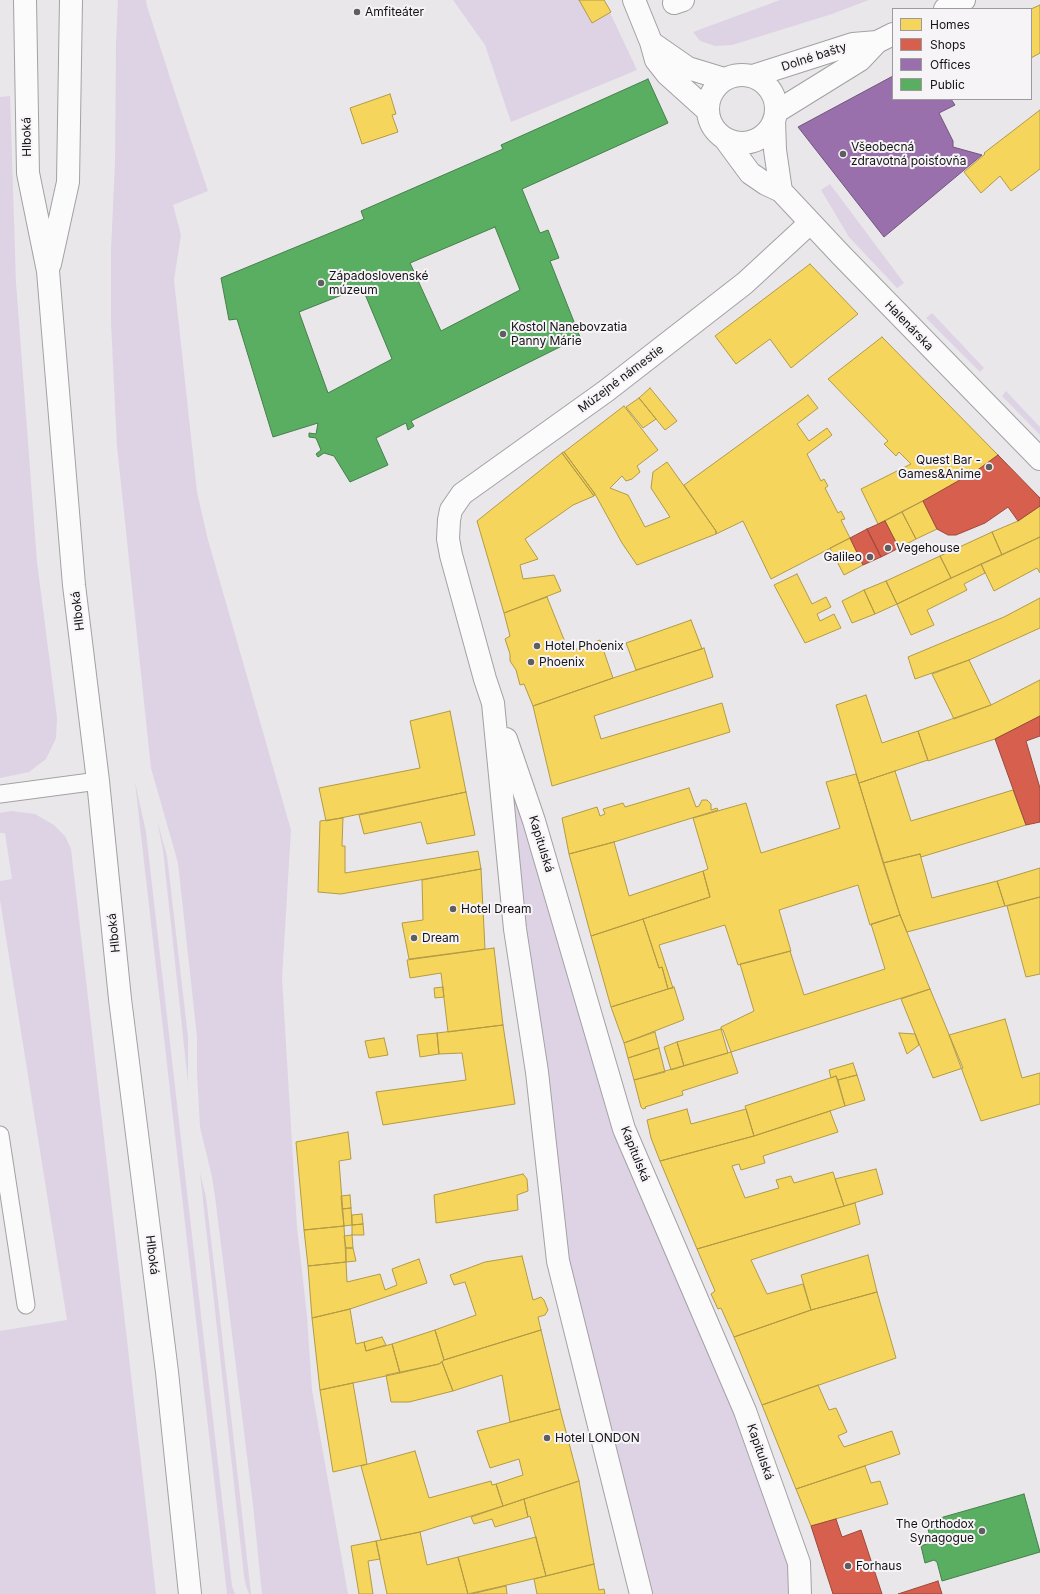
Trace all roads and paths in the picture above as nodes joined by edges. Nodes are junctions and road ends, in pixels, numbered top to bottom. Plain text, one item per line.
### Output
1 (25, 0) edge
2 (71, 0) edge
3 (634, 0) edge
4 (964, 0) edge
5 (947, 8) edge
6 (885, 38) edge
7 (651, 42) junction
8 (753, 76) junction
9 (724, 79) junction
10 (707, 110) junction
11 (775, 116) junction
12 (724, 139) junction
13 (781, 191) junction
14 (810, 223) junction
15 (48, 271) junction
16 (1040, 459) edge
17 (448, 539) joint
18 (494, 703) junction
19 (98, 781) junction
20 (0, 794) edge
21 (0, 1135) edge
22 (26, 1305) dead end
23 (190, 1594) edge
24 (640, 1594) edge
25 (800, 1594) edge

1 - 15 street, Hlboká
2 - 15 street, Hlboká
3 - 7 street
4 - 5 street
6 - 8 street, Dolné bašty
6 - 11 street, Dolné bašty
7 - 9 street
7 - 10 street
8 - 9 street
8 - 11 street
9 - 10 street
10 - 12 street
11 - 12 street
11 - 13 street
12 - 13 street, Halenárska
13 - 14 street, Halenárska
14 - 16 street, Halenárska
14 - 17 street, Múzejné námestie
15 - 19 street, Hlboká
17 - 18 street, Kapitulská
18 - 24 street, Kapitulská
18 - 25 street, Kapitulská
19 - 20 lane
19 - 23 street, Hlboká
21 - 22 lane

